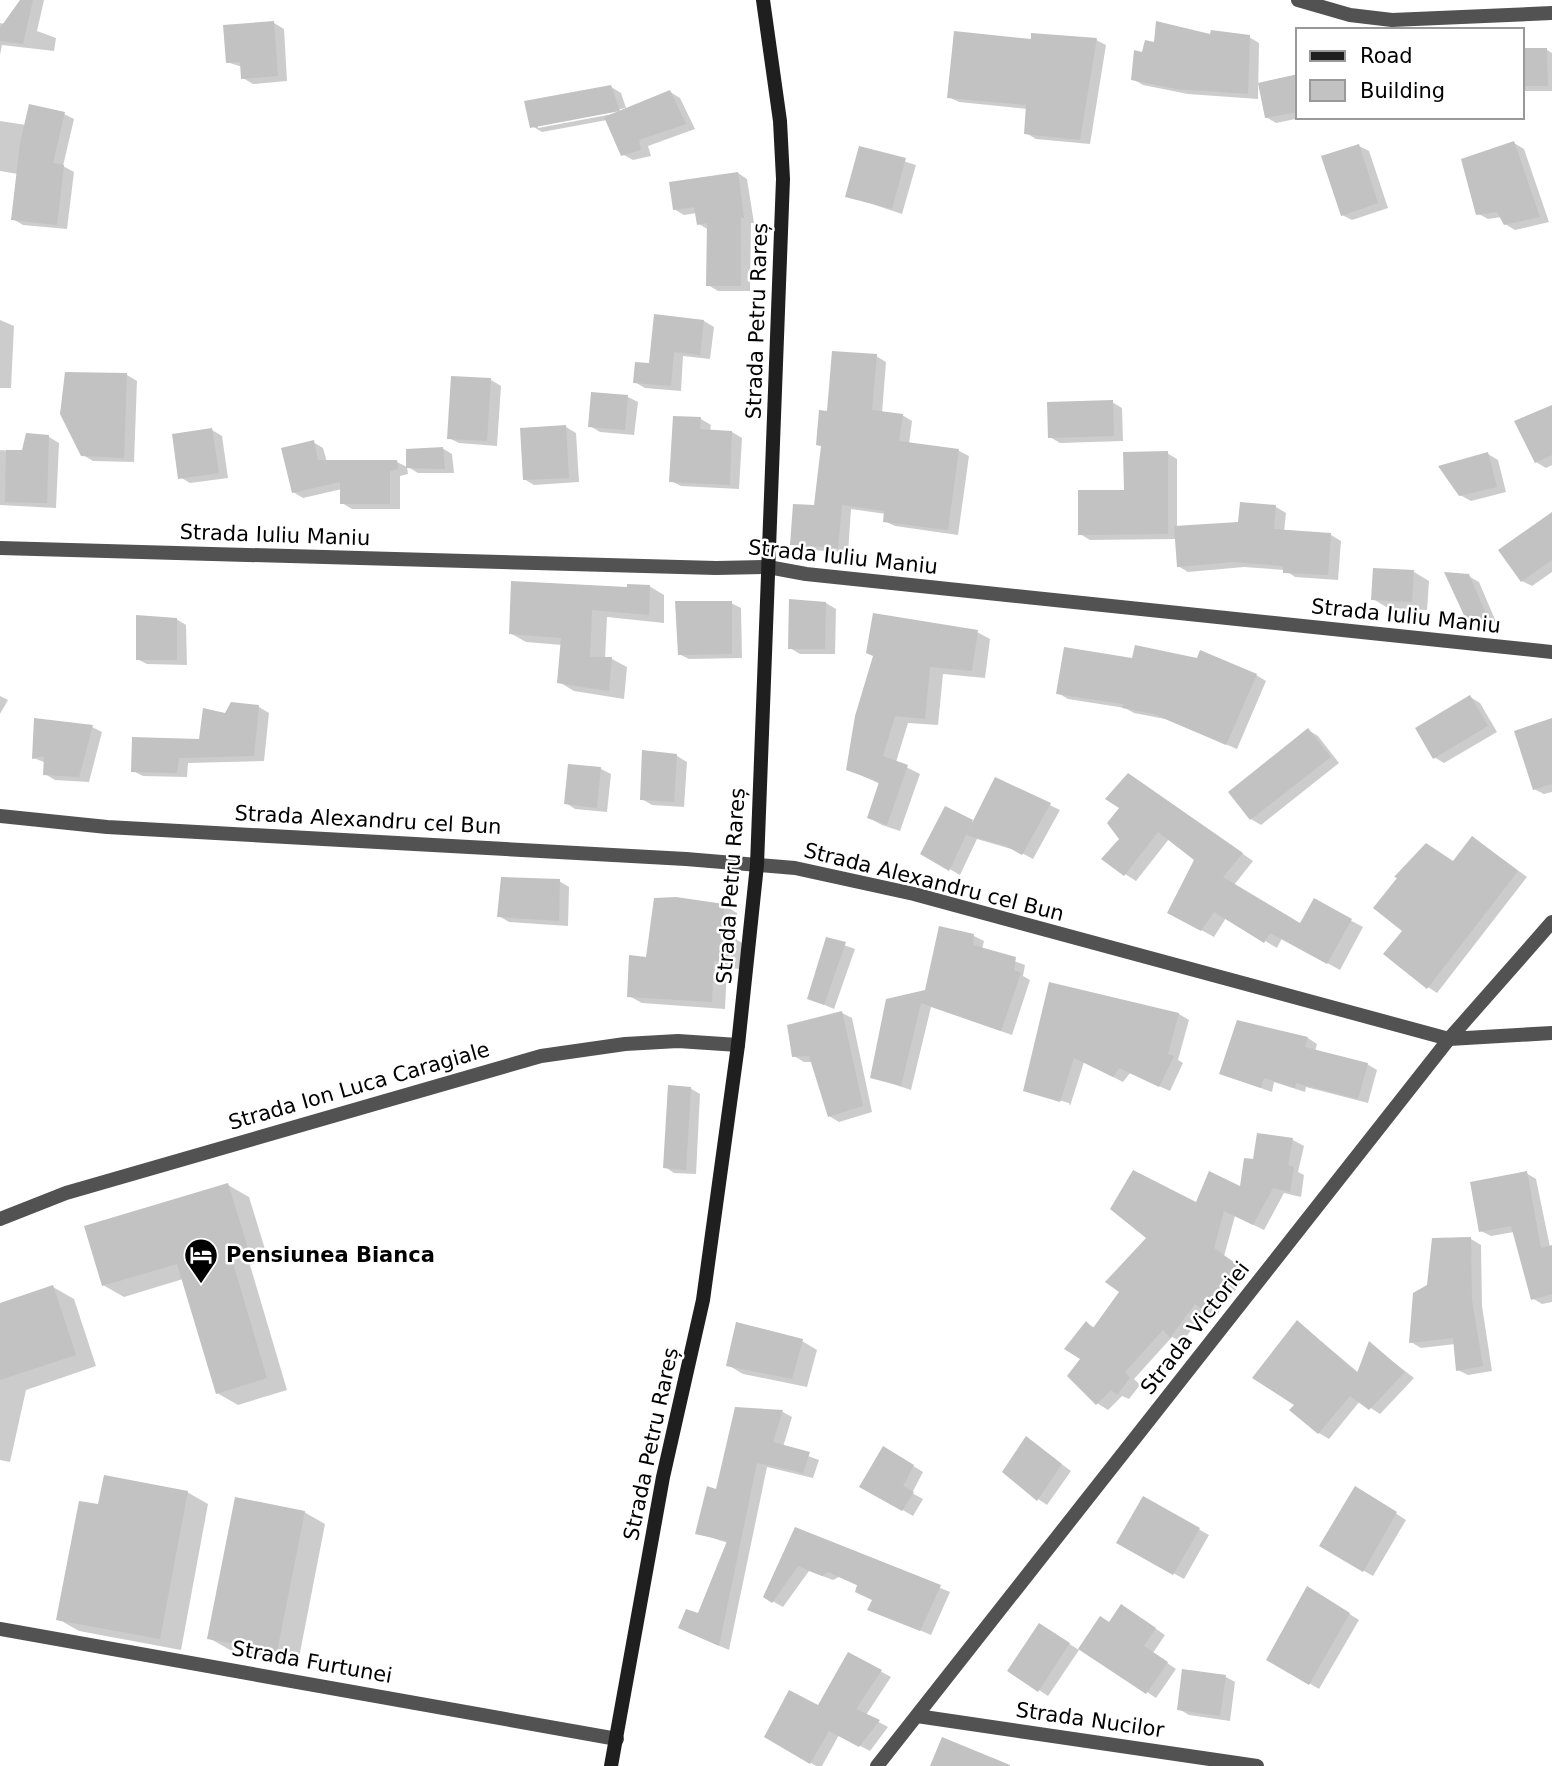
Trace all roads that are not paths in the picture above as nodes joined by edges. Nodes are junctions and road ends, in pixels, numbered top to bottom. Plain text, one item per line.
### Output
1 (762, 0) edge
2 (1298, 0) edge
3 (1552, 13) edge
4 (0, 548) edge
5 (768, 567) junction
6 (1552, 652) edge
7 (0, 816) edge
8 (757, 865) junction
9 (1552, 922) edge
10 (1552, 1033) edge
11 (1449, 1039) junction
12 (738, 1045) junction
13 (0, 1219) edge
14 (0, 1629) edge
15 (917, 1716) junction
16 (617, 1739) junction
17 (611, 1766) edge
18 (877, 1766) edge
19 (1257, 1766) edge

1 - 5 main road, Strada Petru Rareș
2 - 3 street
4 - 5 street, Strada Iuliu Maniu
5 - 6 street, Strada Iuliu Maniu
5 - 8 main road, Strada Petru Rareș
7 - 8 street, Strada Alexandru cel Bun
8 - 11 street, Strada Alexandru cel Bun
8 - 12 main road, Strada Petru Rareș
9 - 11 street, Strada Victoriei
10 - 11 street, Strada Alexandru cel Bun
11 - 15 street, Strada Victoriei
12 - 13 street, Strada Ion Luca Caragiale
12 - 16 main road, Strada Petru Rareș
14 - 16 street, Strada Furtunei
15 - 18 street, Strada Victoriei
15 - 19 street, Strada Nucilor
16 - 17 main road, Strada Petru Rareș

